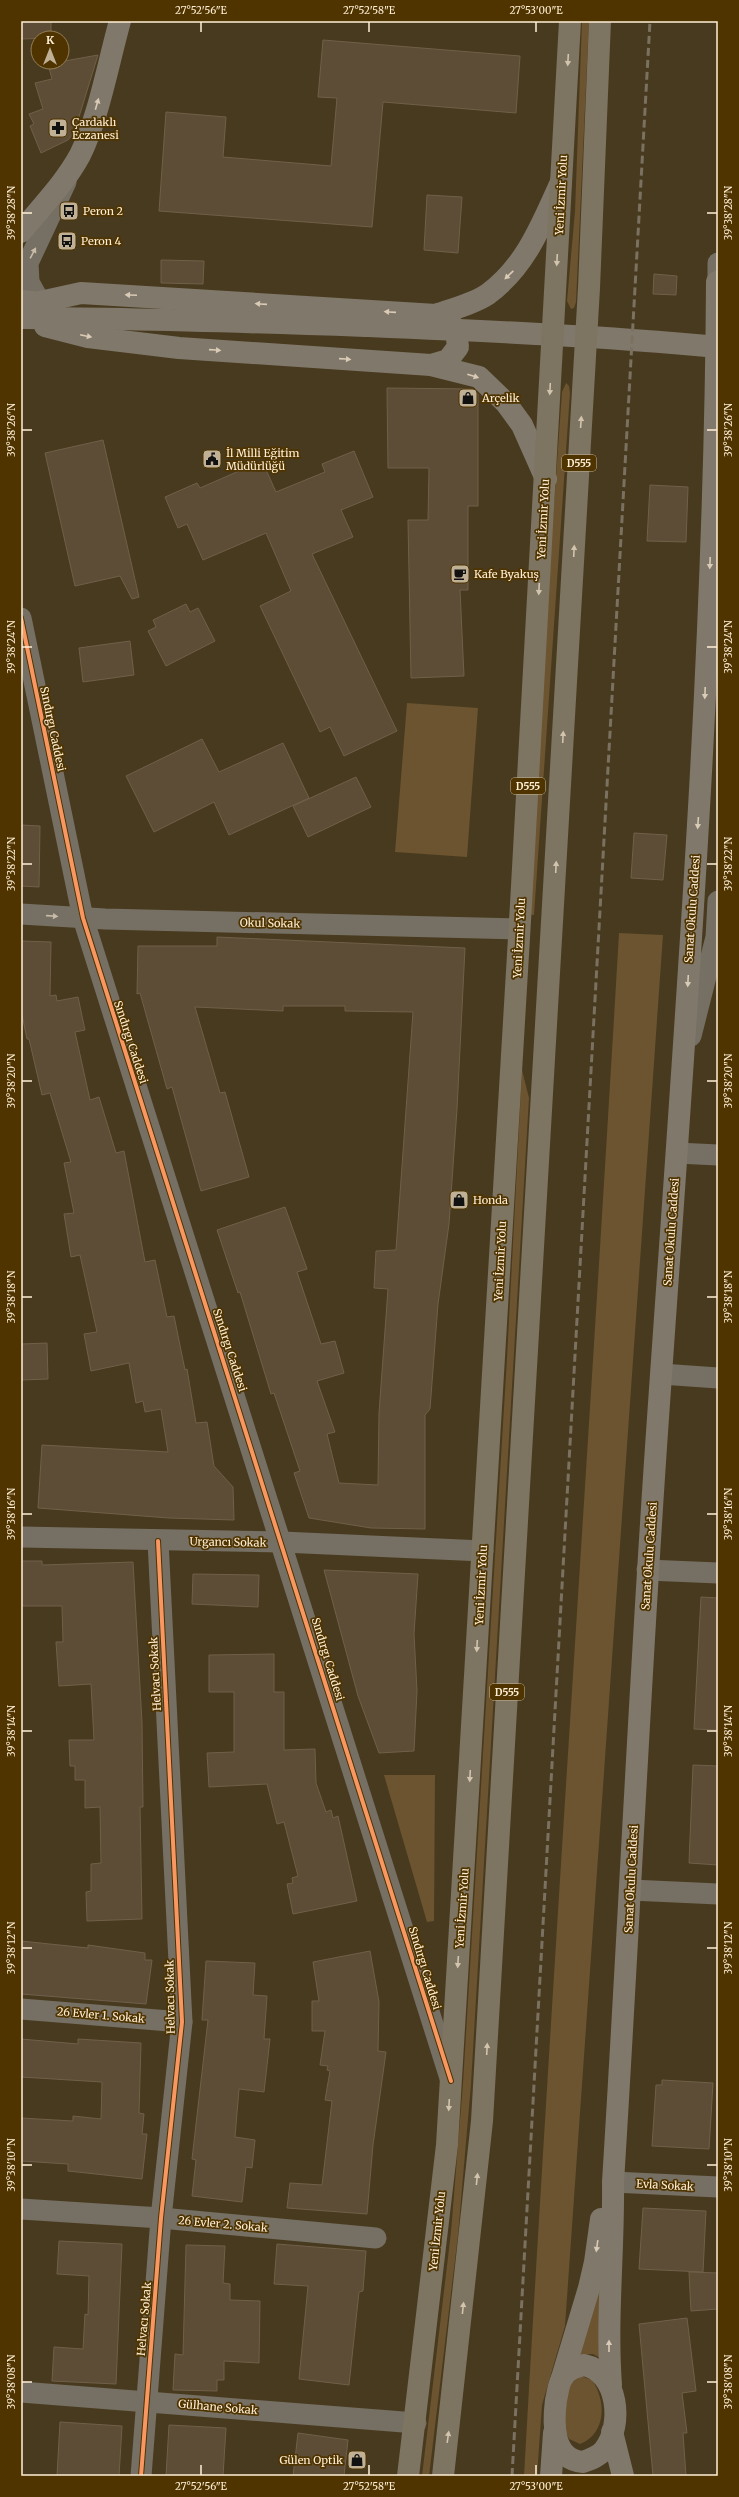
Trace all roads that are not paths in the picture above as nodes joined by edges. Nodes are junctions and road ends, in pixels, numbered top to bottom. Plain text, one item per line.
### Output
1 (120, 21) edge
2 (570, 21) edge
3 (600, 21) edge
4 (70, 171) junction
5 (561, 181) junction
6 (21, 232) edge
7 (718, 276) edge
8 (30, 302) edge
9 (436, 315) junction
10 (155, 318) junction
11 (21, 319) edge
12 (718, 347) edge
13 (431, 365) junction
14 (717, 414) edge
15 (546, 479) junction
16 (21, 618) edge
17 (718, 901) edge
18 (21, 914) edge
19 (82, 918) junction
20 (520, 929) junction
21 (552, 930) junction
22 (691, 935) junction
23 (717, 937) edge
24 (683, 1065) junction
25 (677, 1153) junction
26 (718, 1154) edge
27 (661, 1374) junction
28 (718, 1378) edge
29 (21, 1537) edge
30 (158, 1541) junction
31 (282, 1542) junction
32 (483, 1551) junction
33 (647, 1570) junction
34 (718, 1573) edge
35 (631, 1890) junction
36 (718, 1894) edge
37 (21, 2009) edge
38 (182, 2022) junction
39 (451, 2080) junction
40 (613, 2182) junction
41 (718, 2188) edge
42 (21, 2210) edge
43 (161, 2218) junction
44 (376, 2238) dead end
45 (562, 2378) junction
46 (611, 2385) junction
47 (21, 2392) edge
48 (146, 2401) junction
49 (416, 2423) junction
50 (554, 2431) junction
51 (612, 2432) junction
52 (584, 2471) edge
53 (141, 2476) edge
54 (408, 2476) edge
55 (443, 2476) edge
56 (551, 2476) edge
57 (623, 2476) edge

4 -> 1 main road
2 -> 5 highway, Yeni İzmir Yolu / D555
21 -> 3 highway, D555
4 - 6 main road
8 -> 4 street
5 -> 9 main road
5 -> 15 highway, Yeni İzmir Yolu / D555
7 - 14 main road, Sanat Okulu Caddesi
9 -> 8 main road
8 - 10 main road
9 - 13 main road
10 - 11 main road
10 - 12 main road
11 -> 13 main road
13 -> 15 main road
14 -> 22 main road, Sanat Okulu Caddesi
15 -> 20 highway, Yeni İzmir Yolu / D555
16 - 19 street, Sındırgı Caddesi
17 - 23 street
18 -> 19 street, Okul Sokak
19 - 20 street, Okul Sokak
19 - 31 street, Sındırgı Caddesi
20 - 21 highway
20 - 32 highway, Yeni İzmir Yolu / D555
55 -> 21 highway, D555
22 - 23 street
22 -> 24 main road, Sanat Okulu Caddesi
23 - 24 street
24 - 25 main road, Sanat Okulu Caddesi
25 - 26 street
25 - 27 main road, Sanat Okulu Caddesi
27 - 28 street
27 - 33 main road, Sanat Okulu Caddesi
29 - 30 street, Urgancı Sokak
30 - 31 street, Urgancı Sokak
30 - 38 street, Helvacı Sokak
31 - 32 street, Urgancı Sokak
31 - 39 street, Sındırgı Caddesi
32 -> 39 highway, Yeni İzmir Yolu / D555
33 - 34 street
33 - 35 main road, Sanat Okulu Caddesi
35 - 36 street
35 - 40 main road, Sanat Okulu Caddesi
37 - 38 street, 26 Evler 1. Sokak
38 - 43 street, Helvacı Sokak
39 -> 49 highway, Yeni İzmir Yolu / D555
40 - 41 street, Evla Sokak
40 -> 45 main road
46 -> 40 main road, Sanat Okulu Caddesi
42 - 43 street, 26 Evler 2. Sokak
43 - 44 street, 26 Evler 2. Sokak
43 - 48 street, Helvacı Sokak
45 - 46 main road
45 - 50 main road
46 - 51 main road, Sanat Okulu Caddesi
47 - 48 street, Gülhane Sokak
48 - 49 street, Gülhane Sokak
48 - 53 street, Helvacı Sokak
49 - 54 highway, Yeni İzmir Yolu / D555
50 - 52 main road
50 - 56 main road
51 - 52 main road
51 - 57 main road

